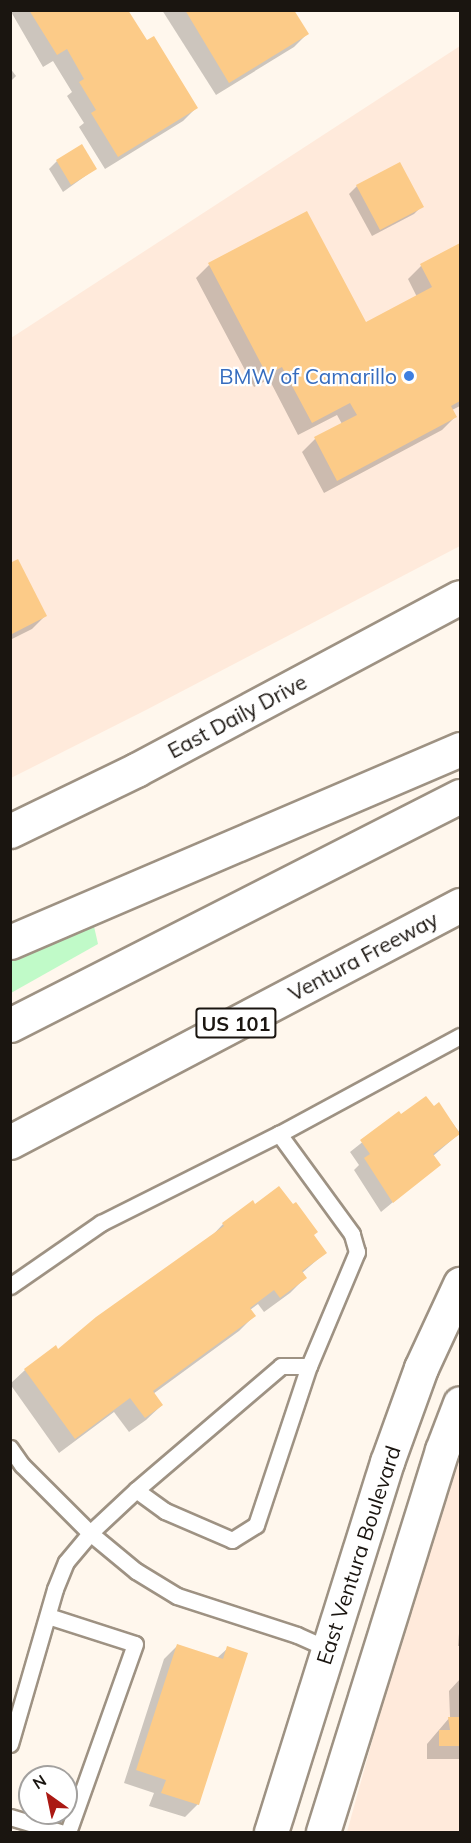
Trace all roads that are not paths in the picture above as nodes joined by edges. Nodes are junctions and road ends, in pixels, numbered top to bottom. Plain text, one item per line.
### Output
1 (460, 597) edge
2 (460, 749) edge
3 (460, 796) edge
4 (10, 831) edge
5 (460, 905) edge
6 (10, 942) edge
7 (10, 1025) edge
8 (460, 1036) edge
9 (279, 1134) junction
10 (10, 1142) edge
11 (460, 1284) edge
12 (10, 1286) edge
13 (309, 1366) junction
14 (455, 1433) edge
15 (10, 1448) edge
16 (136, 1490) junction
17 (90, 1533) junction
18 (48, 1616) junction
19 (329, 1650) junction
20 (10, 1744) edge
21 (10, 1817) edge
22 (60, 1833) edge
23 (68, 1833) edge
24 (272, 1833) edge
25 (323, 1833) edge

1 - 4 main road, East Daily Drive
2 - 6 main road
3 - 7 main road
5 - 10 main road, Ventura Freeway / US 101
8 - 9 lane
9 - 12 lane
9 - 13 lane
11 - 19 main road, East Ventura Boulevard
13 - 16 lane
13 - 16 lane
14 - 25 main road
15 - 17 lane
16 - 17 lane
17 - 18 lane
17 - 19 lane
18 - 20 lane
18 - 23 lane
19 - 24 main road, East Ventura Boulevard
21 - 22 lane

